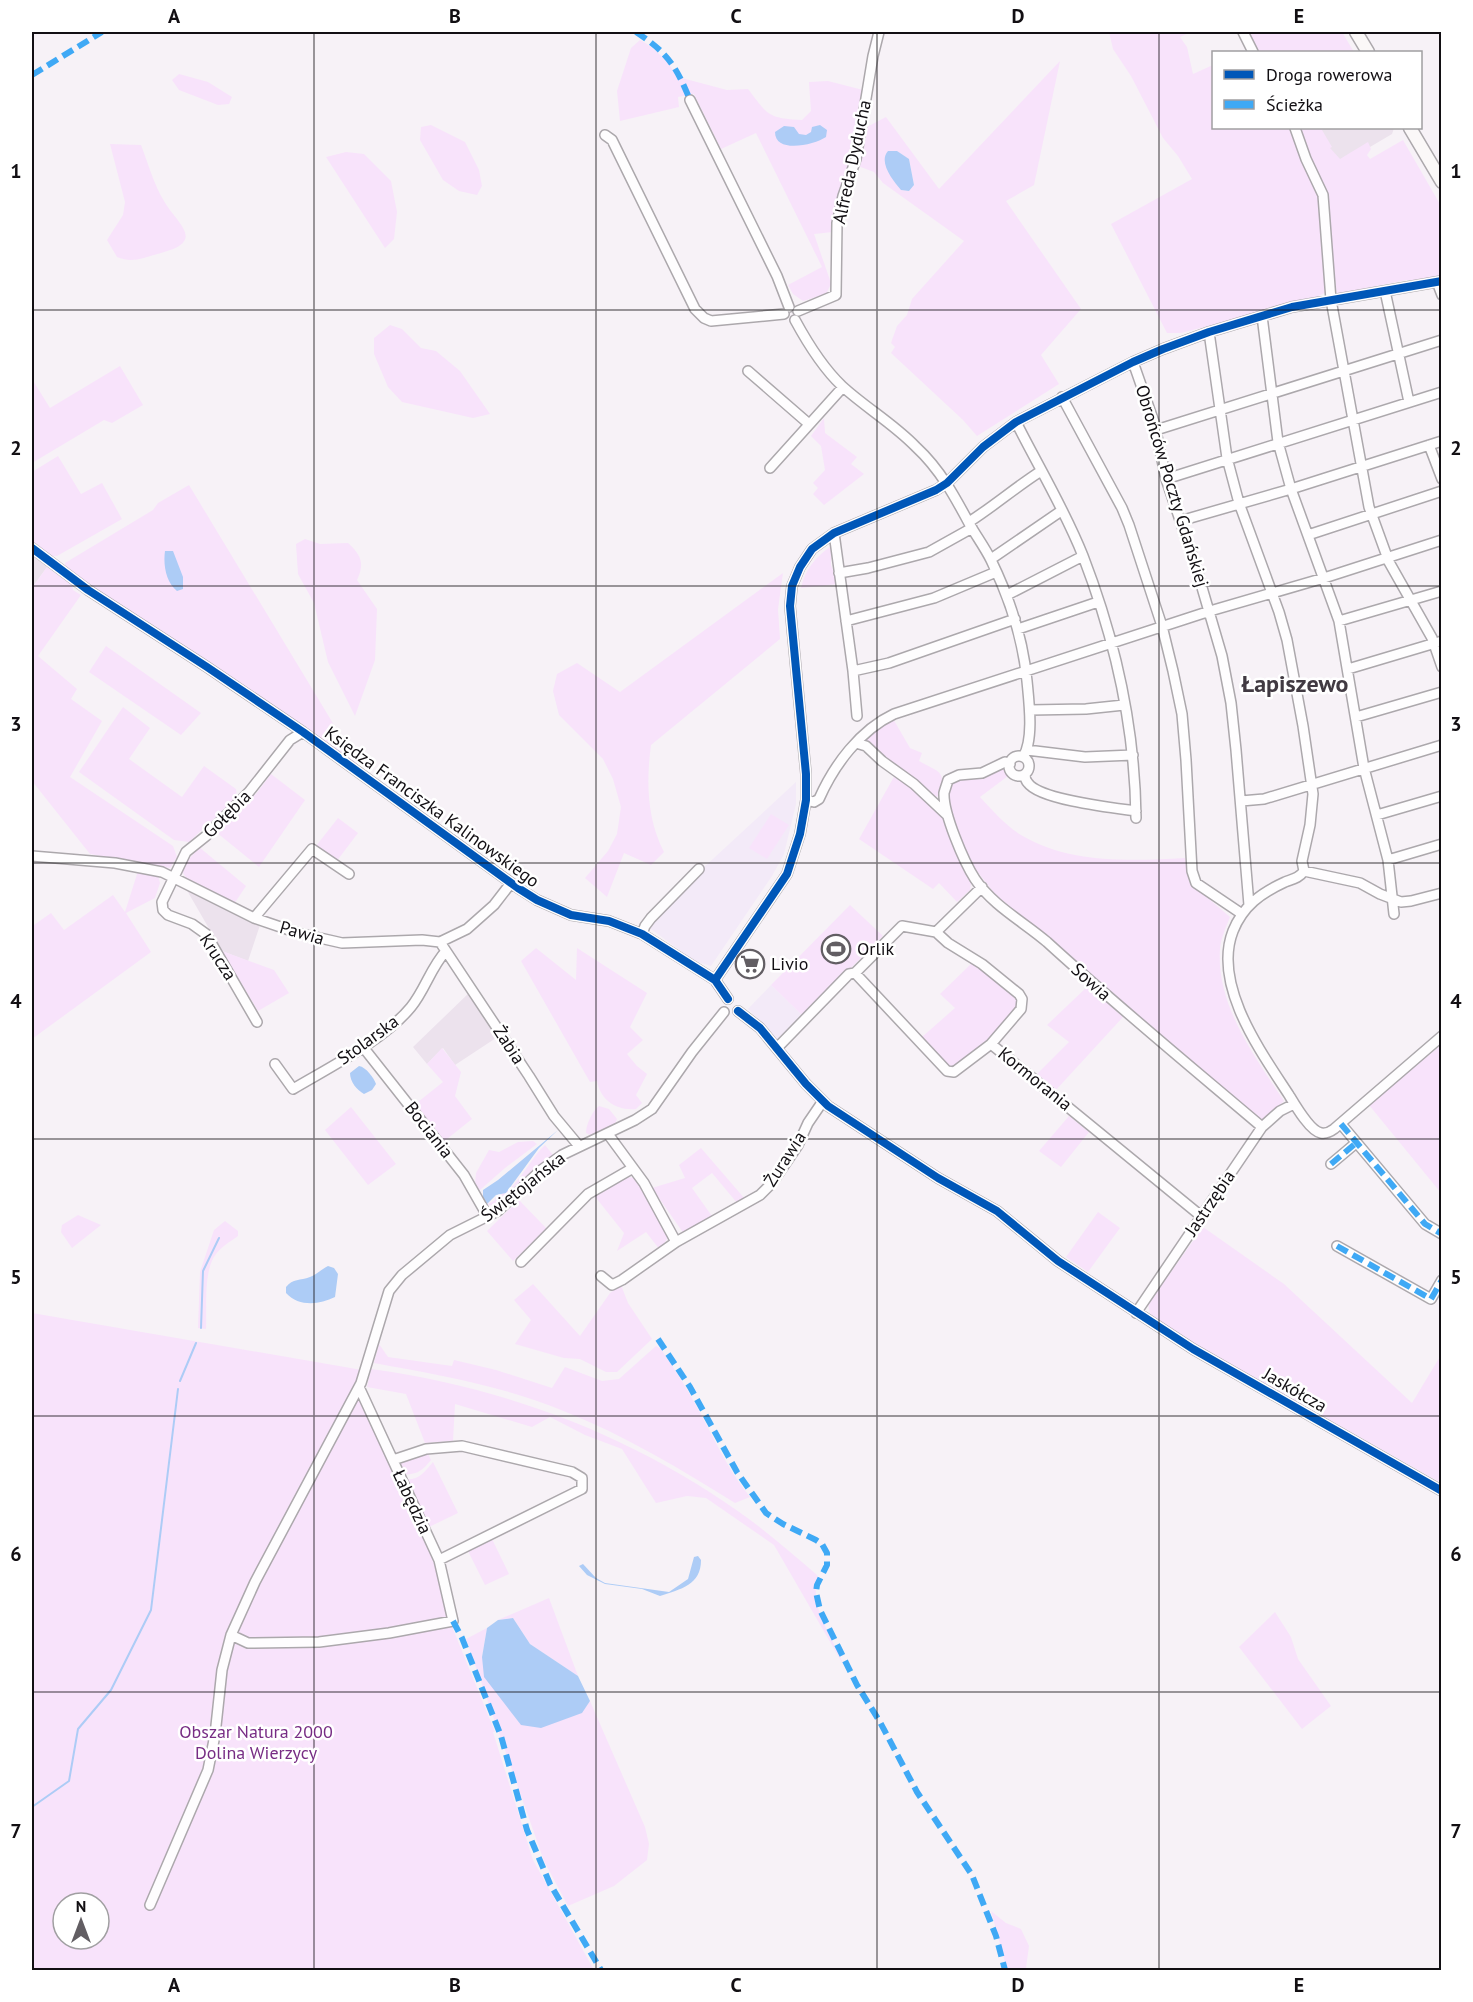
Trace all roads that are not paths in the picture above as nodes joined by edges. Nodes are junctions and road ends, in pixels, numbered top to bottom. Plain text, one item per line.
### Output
1 (879, 32) edge
2 (1243, 32) edge
3 (1356, 32) edge
4 (1252, 51) edge
5 (1367, 51) edge
6 (690, 100) dead end
7 (1295, 129) edge
8 (1411, 129) edge
9 (605, 135) dead end
10 (1442, 182) edge
11 (1439, 281) edge
12 (1385, 291) junction
13 (1442, 295) edge
14 (1331, 300) junction
15 (791, 313) junction
16 (1262, 316) junction
17 (1209, 332) junction
18 (1442, 340) edge
19 (1399, 354) junction
20 (1132, 362) junction
21 (748, 371) dead end
22 (1343, 371) junction
23 (843, 387) junction
24 (1442, 392) edge
25 (1271, 394) junction
26 (1062, 397) junction
27 (1409, 402) junction
28 (1220, 410) junction
29 (1352, 419) junction
30 (1016, 422) junction
31 (809, 424) junction
32 (1155, 430) junction
33 (1442, 441) edge
34 (1278, 442) junction
35 (1429, 446) junction
36 (1227, 458) junction
37 (1361, 465) junction
38 (770, 468) dead end
39 (1041, 471) junction
40 (1166, 479) junction
41 (1442, 479) edge
42 (946, 483) junction
43 (1291, 489) junction
44 (1442, 491) edge
45 (1239, 503) junction
46 (1061, 511) junction
47 (1371, 513) junction
48 (1180, 520) junction
49 (970, 525) junction
50 (834, 533) junction
51 (1308, 535) junction
52 (1442, 540) edge
53 (32, 548) edge
54 (1083, 556) junction
55 (1387, 557) junction
56 (991, 559) junction
57 (996, 572) junction
58 (839, 573) junction
59 (1324, 578) junction
60 (1442, 591) edge
61 (1273, 592) junction
62 (1007, 595) junction
63 (1410, 600) junction
64 (1098, 602) junction
65 (1210, 611) junction
66 (846, 621) junction
67 (1339, 621) junction
68 (1016, 624) junction
69 (1162, 627) junction
70 (1438, 642) edge
71 (1111, 643) junction
72 (1442, 667) edge
73 (1348, 669) junction
74 (853, 671) junction
75 (1026, 671) junction
76 (1442, 692) edge
77 (1124, 705) junction
78 (1029, 710) junction
79 (857, 716) dead end
80 (1356, 717) junction
81 (284, 720) junction
82 (303, 732) junction
83 (856, 743) junction
84 (1442, 745) edge
85 (282, 751) junction
86 (1025, 754) junction
87 (1132, 755) junction
88 (1010, 764) junction
89 (1364, 768) junction
90 (1025, 774) junction
91 (1312, 784) junction
92 (1442, 796) edge
93 (806, 800) junction
94 (1241, 801) junction
95 (947, 815) junction
96 (1377, 815) junction
97 (1442, 844) edge
98 (32, 856) edge
99 (1388, 860) junction
100 (699, 869) dead end
101 (1304, 871) junction
102 (349, 874) dead end
103 (173, 877) junction
104 (511, 883) junction
105 (982, 887) junction
106 (1442, 893) edge
107 (1392, 900) junction
108 (1249, 905) junction
109 (1242, 914) junction
110 (1394, 914) dead end
111 (254, 918) junction
112 (936, 932) junction
113 (642, 934) junction
114 (440, 942) junction
115 (446, 951) junction
116 (855, 973) junction
117 (715, 980) junction
118 (728, 999) junction
119 (738, 1011) junction
120 (724, 1012) junction
121 (257, 1022) dead end
122 (1442, 1036) edge
123 (991, 1044) junction
124 (363, 1047) junction
125 (777, 1048) junction
126 (275, 1064) dead end
127 (823, 1101) junction
128 (1294, 1104) junction
129 (1337, 1126) junction
130 (1262, 1128) junction
131 (608, 1134) junction
132 (1356, 1143) junction
133 (579, 1146) junction
134 (1331, 1164) dead end
135 (633, 1168) junction
136 (1201, 1216) junction
137 (488, 1217) junction
138 (1442, 1234) edge
139 (676, 1242) junction
140 (1337, 1246) dead end
141 (520, 1262) dead end
142 (601, 1276) dead end
143 (1442, 1280) edge
144 (1136, 1312) junction
145 (359, 1387) junction
146 (393, 1460) junction
147 (1442, 1491) edge
148 (439, 1560) junction
149 (231, 1635) junction
150 (150, 1905) dead end

1 - 15 street, Alfreda Dyducha
2 - 4 street
3 - 5 main road
6 - 15 street
7 - 14 street
8 - 10 main road
9 - 15 street
11 - 12 street
11 - 13 street
12 - 14 street
12 - 19 street
14 - 16 street
14 - 22 street
15 - 23 street
16 - 17 street
16 - 25 street
17 - 20 street
17 - 28 street
18 - 19 street
19 - 22 street
19 - 27 street
20 - 26 street
20 - 32 street, Obrońców Poczty Gdańskiej
21 - 31 street
22 - 25 street
22 - 29 street
23 - 31 street
23 - 42 street
24 - 27 street
25 - 28 street
25 - 34 street
26 - 30 street
26 - 69 street
27 - 29 street
28 - 32 street
28 - 36 street
29 - 34 street
29 - 37 street
30 - 39 street
30 - 42 street
31 - 38 street
32 - 40 street, Obrońców Poczty Gdańskiej
33 - 35 street
34 - 36 street
34 - 43 street
35 - 37 street
35 - 41 street
36 - 40 street
36 - 45 street
37 - 43 street
37 - 47 street
39 - 46 street
39 - 49 street
40 - 48 street, Obrońców Poczty Gdańskiej
42 - 49 street
42 - 50 street
43 - 45 street
43 - 51 street
44 - 47 street
45 - 48 street
45 - 61 street
46 - 54 street
46 - 56 street
47 - 51 street
47 - 55 street
48 - 65 street, Obrońców Poczty Gdańskiej
49 - 56 street
49 - 58 street
50 - 58 street
50 - 93 street
51 - 59 street
52 - 55 street
53 - 81 street, Księdza Franciszka Kalinowskiego
54 - 62 street
54 - 64 street
55 - 59 street
55 - 63 street
56 - 57 street
57 - 62 street
57 - 66 street
58 - 66 street
59 - 61 street
59 - 67 street
60 - 63 street
61 - 65 street
61 - 91 street
62 - 68 street
63 - 67 street
63 - 70 street
64 - 68 street
64 - 71 street
65 - 69 street, Obrońców Poczty Gdańskiej
65 - 94 street, Obrońców Poczty Gdańskiej
66 - 74 street
67 - 73 street
68 - 74 street
68 - 75 street
69 - 71 street, Obrońców Poczty Gdańskiej
69 - 109 street
70 - 72 street
70 - 73 street
71 - 75 street, Obrońców Poczty Gdańskiej
71 - 77 street
73 - 80 street
74 - 79 street
75 - 78 street
75 - 83 street, Obrońców Poczty Gdańskiej
76 - 80 street
77 - 78 street
77 - 87 street
78 - 86 street
80 - 89 street
81 - 82 street, Księdza Franciszka Kalinowskiego
81 - 85 street
82 - 85 street, Gołębia
82 - 104 street, Księdza Franciszka Kalinowskiego
83 - 93 street, Obrońców Poczty Gdańskiej
83 - 95 street, Sowia
84 - 89 street
85 - 103 street, Gołębia
86 - 87 street
86 - 88 street
86 - 90 street
87 - 90 street
88 - 90 street
88 - 95 street, Sowia
89 - 91 street
89 - 96 street
91 - 94 street
91 - 101 street
92 - 96 street
93 - 117 street
94 - 108 street, Obrońców Poczty Gdańskiej
95 - 105 street, Sowia
96 - 99 street
97 - 99 street
98 - 103 street, Pawia
99 - 107 street
100 - 113 street
101 - 107 street
101 - 108 street
102 - 111 street
103 - 111 street, Pawia
103 - 121 street, Krucza
104 - 113 street, Księdza Franciszka Kalinowskiego
104 - 114 street, Pawia
105 - 112 street
105 - 130 street, Sowia
106 - 107 street
107 - 110 street
108 - 109 street
109 - 128 street
111 - 114 street, Pawia
112 - 116 street
112 - 123 street, Kormorania
113 - 117 street, Księdza Franciszka Kalinowskiego
114 - 115 street, Żabia
115 - 124 street, Stolarska
115 - 133 street, Żabia
116 - 123 street
116 - 125 street
117 - 118 street, Księdza Franciszka Kalinowskiego
118 - 119 street
118 - 120 street
119 - 120 street
119 - 125 street
120 - 131 street, Świętojańska
122 - 129 street
123 - 136 street, Kormorania
124 - 126 street, Stolarska
124 - 137 street, Bociania
125 - 127 street
127 - 139 street, Żurawia
127 - 144 street
128 - 129 street
128 - 130 street, Jastrzębia
129 - 132 street
130 - 136 street, Jastrzębia
131 - 133 street, Świętojańska
131 - 135 street
132 - 134 street
132 - 138 street
133 - 137 street, Świętojańska
135 - 139 street
135 - 141 street
136 - 144 street, Jastrzębia
137 - 145 street, Świętojańska
139 - 142 street, Żurawia
140 - 143 street
144 - 147 street, Jaskółcza
145 - 146 street, Łabędzia
145 - 149 street, Świętojańska
146 - 148 street, Łabędzia
146 - 148 street
148 - 149 street, Łabędzia
149 - 150 street, Świętojańska

